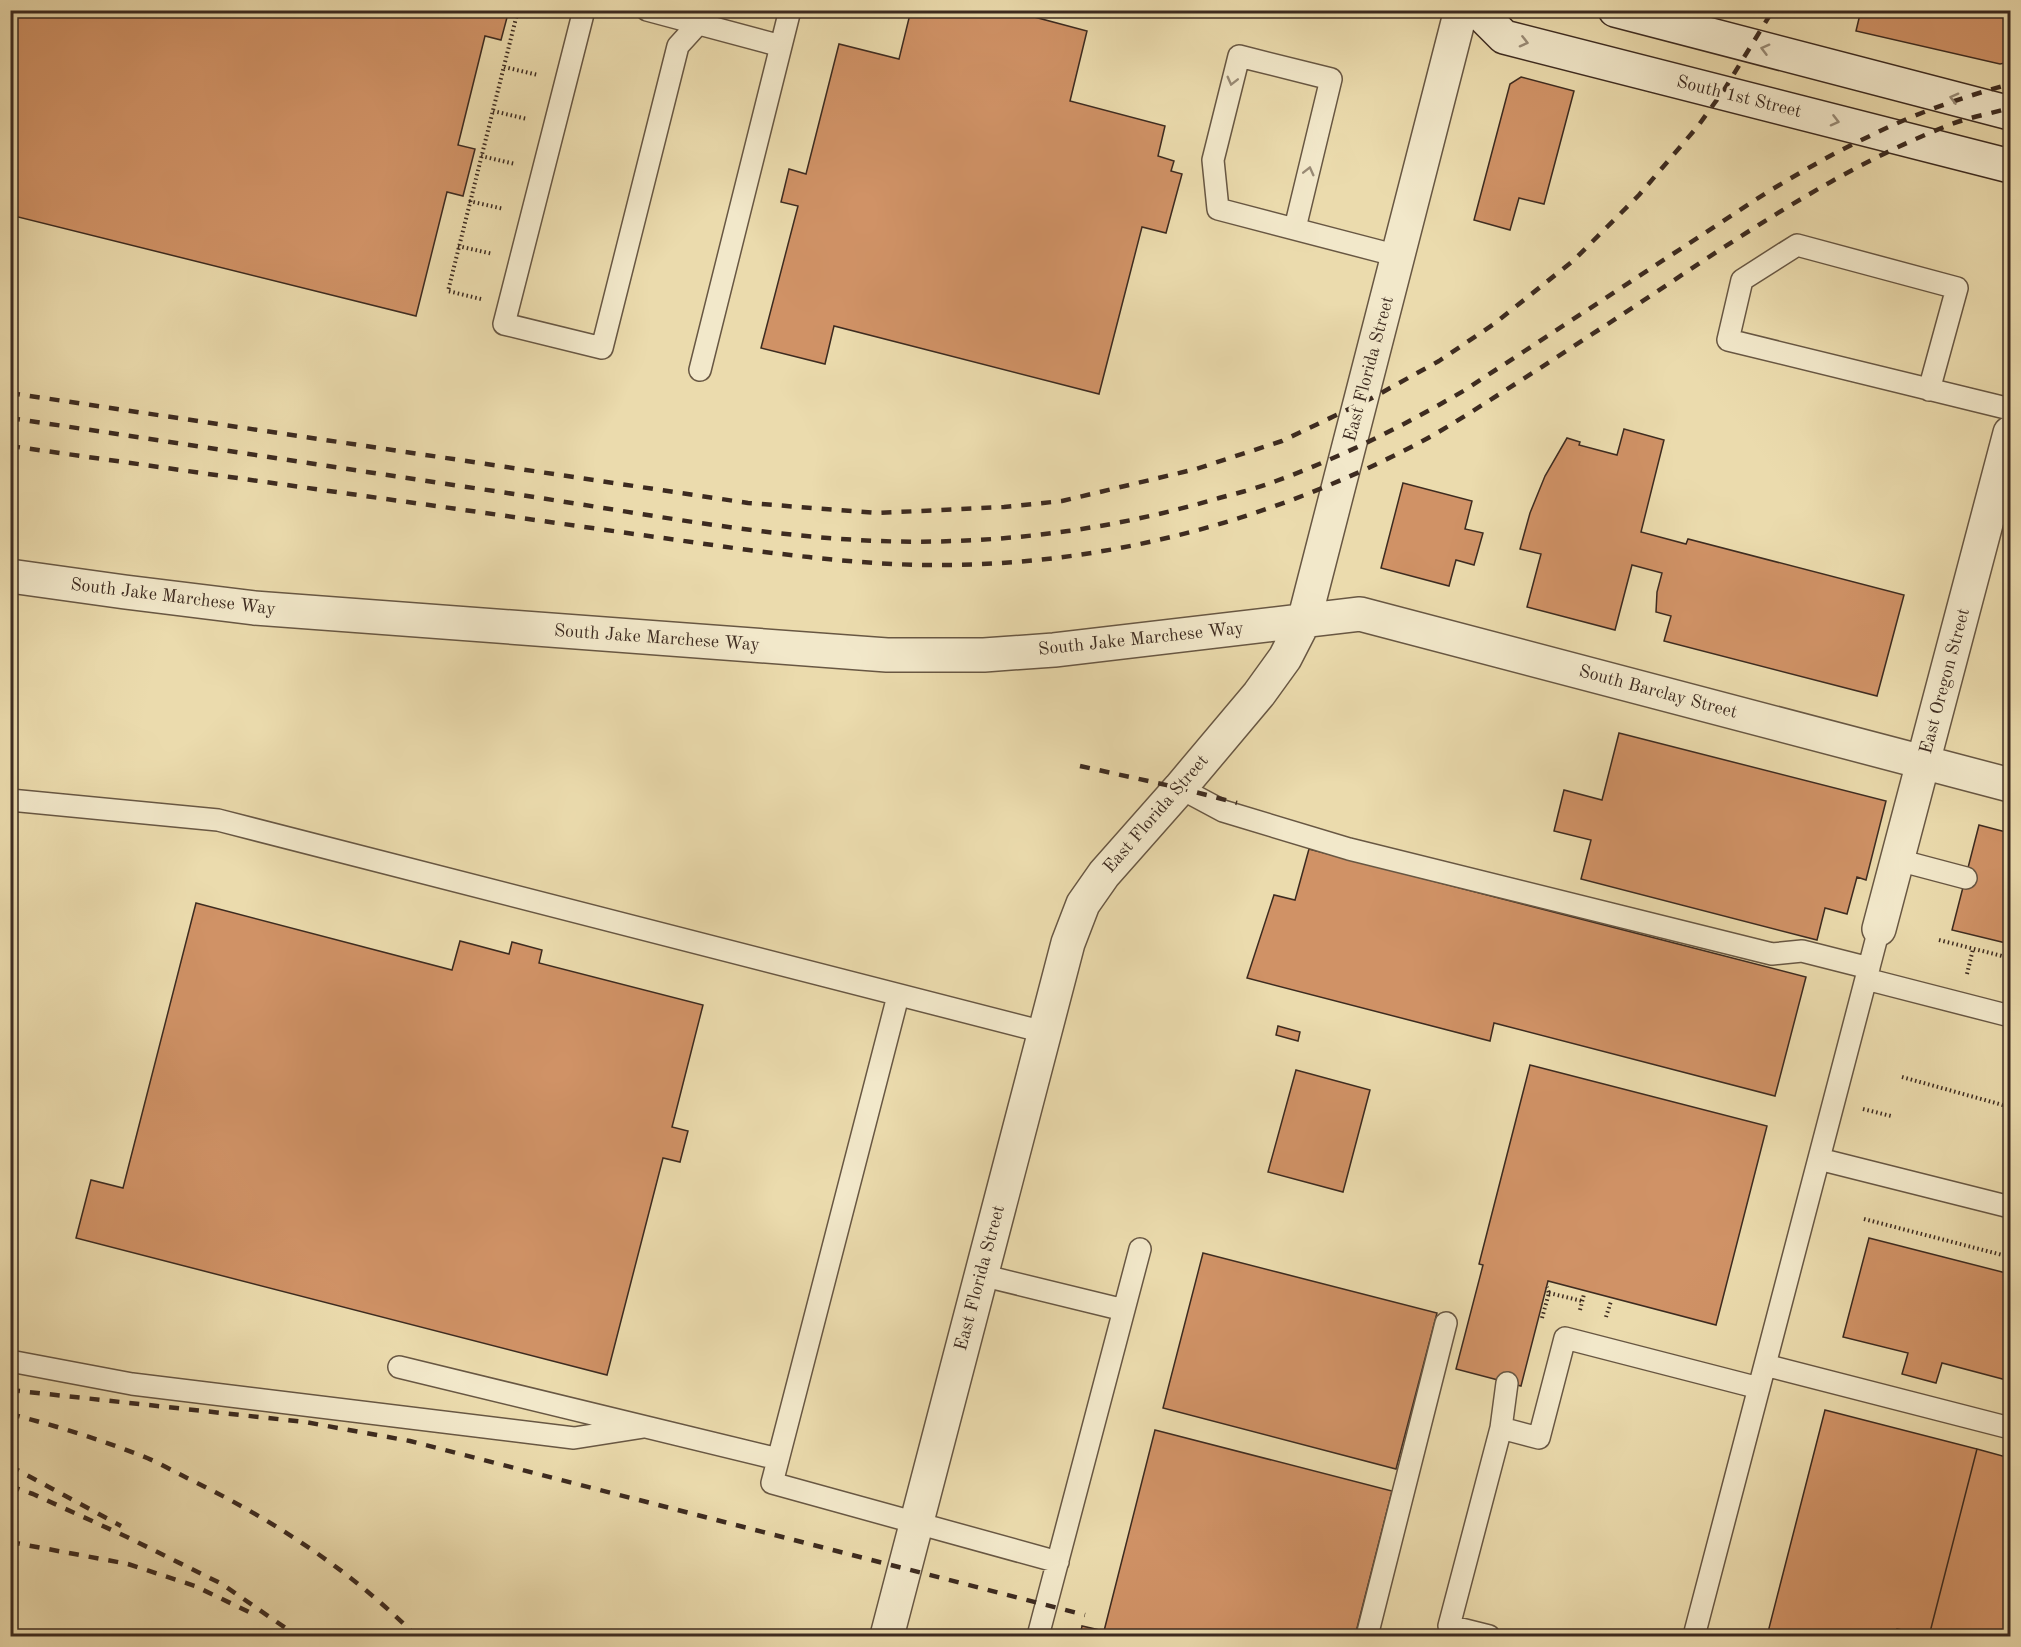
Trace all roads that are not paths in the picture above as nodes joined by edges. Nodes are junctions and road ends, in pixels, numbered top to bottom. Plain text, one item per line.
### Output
1 (584, 10) edge
2 (647, 10) edge
3 (790, 10) edge
4 (1461, 10) edge
5 (1477, 10) edge
6 (1615, 10) edge
7 (698, 24) junction
8 (781, 46) junction
9 (2010, 113) edge
10 (2010, 166) edge
11 (1295, 228) junction
12 (1398, 256) junction
13 (699, 370) dead end
14 (1929, 390) junction
15 (2010, 410) edge
16 (2010, 433) edge
17 (10, 576) edge
18 (1304, 621) junction
19 (1924, 762) junction
20 (2010, 785) edge
21 (1180, 788) junction
22 (10, 800) edge
23 (1898, 860) junction
24 (1966, 878) dead end
25 (1880, 929) joint
26 (1868, 974) junction
27 (898, 996) junction
28 (2010, 1016) edge
29 (1044, 1032) junction
30 (1819, 1159) junction
31 (2010, 1207) edge
32 (1140, 1249) dead end
33 (981, 1275) junction
34 (1125, 1310) junction
35 (1446, 1323) dead end
36 (10, 1361) edge
37 (1765, 1365) junction
38 (399, 1367) dead end
39 (1507, 1383) dead end
40 (1759, 1388) junction
41 (644, 1427) junction
42 (1501, 1428) junction
43 (2010, 1428) edge
44 (778, 1459) junction
45 (916, 1523) junction
46 (1058, 1562) junction
47 (886, 1636) edge
48 (1038, 1636) edge
49 (1367, 1636) edge
50 (1489, 1636) edge
51 (1694, 1636) edge

1 - 7 lane
2 - 7 lane
3 - 8 lane
4 - 12 street, East Florida Street
5 -> 10 street, South 1st Street
9 -> 6 street
7 - 8 lane
8 - 13 lane
11 -> 11 lane
11 - 12 lane
12 - 18 street, East Florida Street
14 - 14 lane
14 - 15 lane
16 - 19 street, East Oregon Street
17 - 18 street, South Jake Marchese Way
18 - 19 street, South Barclay Street
18 - 21 street, East Florida Street
19 - 20 street, South Barclay Street
19 - 23 street, East Oregon Street
21 - 26 lane
21 - 29 street, East Florida Street
22 - 27 lane
23 - 24 lane
23 - 25 street, East Oregon Street
25 - 26 lane
26 - 28 lane
26 - 30 lane
27 - 29 lane
27 - 44 lane
29 - 33 street, East Florida Street
30 - 31 lane
30 - 37 lane
32 - 34 lane
33 - 34 lane
33 - 45 street, East Florida Street
34 - 46 lane
35 - 49 lane
36 - 41 lane
37 - 40 lane
37 - 43 lane
38 - 41 lane
39 - 42 lane
40 - 42 lane
40 - 51 lane
41 - 44 lane
42 - 50 lane
44 - 45 lane
45 - 46 lane
45 - 47 street, East Florida Street
46 - 48 lane

